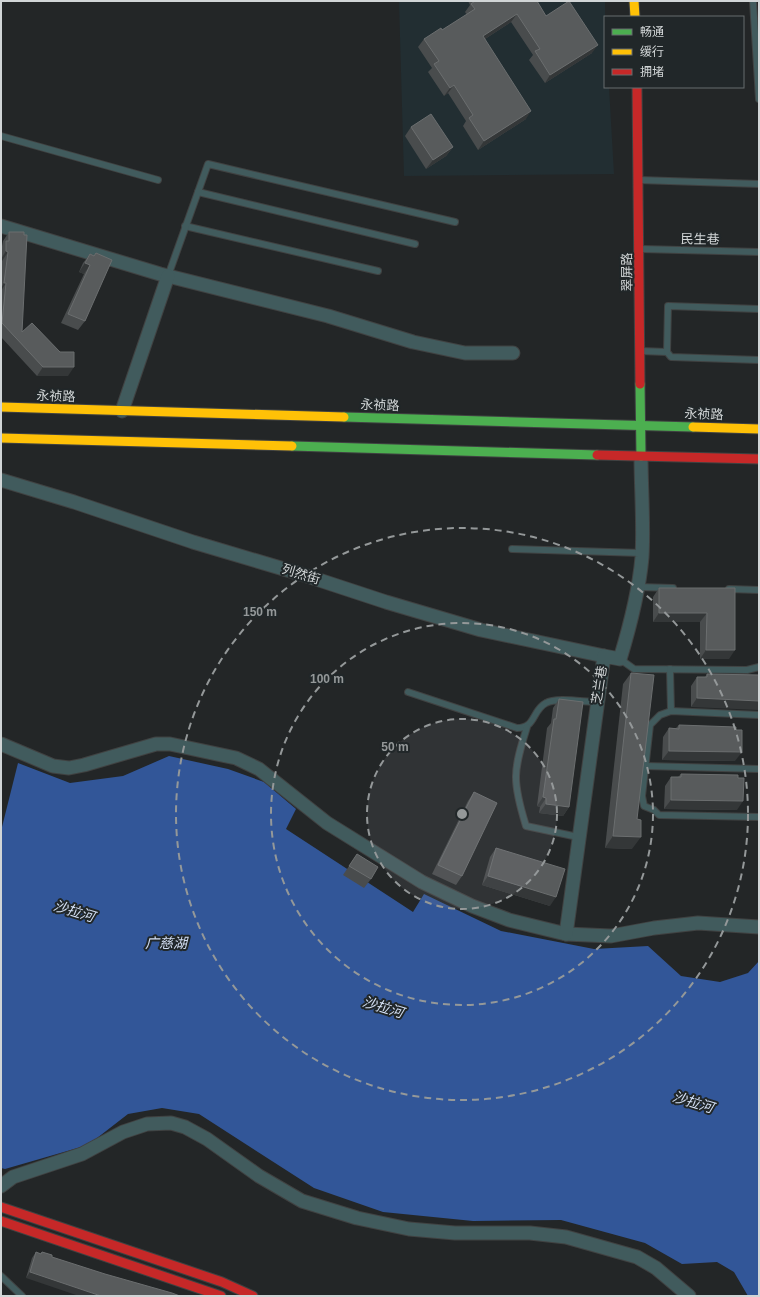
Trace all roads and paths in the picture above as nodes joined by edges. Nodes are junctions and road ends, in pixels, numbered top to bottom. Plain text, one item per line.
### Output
1 (634, 1) edge
2 (753, 1) edge
3 (635, 16) edge
4 (637, 88) edge
5 (759, 99) edge
6 (1, 136) edge
7 (158, 180) dead end
8 (639, 180) junction
9 (759, 184) edge
10 (198, 192) junction
11 (455, 222) dead end
12 (1, 226) edge
13 (185, 226) junction
14 (415, 244) dead end
15 (640, 249) junction
16 (759, 252) edge
17 (378, 271) dead end
18 (168, 276) junction
19 (759, 309) edge
20 (641, 351) junction
21 (666, 352) junction
22 (513, 353) dead end
23 (759, 360) edge
24 (1, 407) edge
25 (122, 410) junction
26 (641, 425) junction
27 (759, 429) edge
28 (1, 438) edge
29 (641, 456) junction
30 (759, 459) edge
31 (1, 480) edge
32 (512, 549) dead end
33 (642, 553) junction
34 (638, 587) junction
35 (683, 588) edge
36 (721, 589) edge
37 (759, 590) edge
38 (604, 656) junction
39 (620, 660) junction
40 (759, 667) edge
41 (670, 669) junction
42 (408, 692) dead end
43 (596, 702) junction
44 (671, 711) junction
45 (759, 715) edge
46 (527, 727) junction
47 (1, 744) edge
48 (645, 766) junction
49 (759, 769) edge
50 (759, 817) edge
51 (578, 837) junction
52 (759, 926) edge
53 (566, 934) junction
54 (1, 1186) edge
55 (1, 1207) edge
56 (1, 1221) edge
57 (1, 1276) edge
58 (22, 1296) edge
59 (221, 1296) edge
60 (253, 1296) edge
61 (689, 1296) edge

1 - 3 main road
2 - 5 lane
4 - 8 main road, 翠屏路
6 - 7 lane
8 - 9 lane
8 - 15 main road, 翠屏路
10 - 11 lane
10 - 13 lane
10 - 14 lane
12 - 18 street
13 - 17 lane
13 - 18 lane
15 - 16 lane, 民生巷
15 - 20 main road, 翠屏路
18 - 22 street
18 - 25 street
19 - 21 lane
20 - 21 lane
20 - 26 main road, 翠屏路
21 - 23 lane
24 - 25 main road, 永祯路
25 - 26 main road, 永祯路
26 - 27 main road, 永祯路
26 - 29 main road, 翠屏路
28 - 29 main road
29 - 30 main road
29 - 33 street, 芝兰巷
31 - 38 street, 列然街
32 - 33 lane
33 - 34 street, 芝兰巷
34 - 35 lane
34 - 39 street, 芝兰巷
36 - 37 lane
38 - 39 street, 芝兰巷
38 - 43 street, 芝兰巷
39 - 41 lane
40 - 41 lane
41 - 44 lane
42 - 46 lane
43 - 46 lane
43 - 51 street, 芝兰巷
44 - 45 lane
44 - 48 lane
46 - 51 lane
47 - 53 street
48 - 49 lane
48 - 50 lane
51 - 53 street, 芝兰巷
52 - 53 street
54 - 61 street
55 - 60 main road
56 - 59 main road
57 - 58 lane

